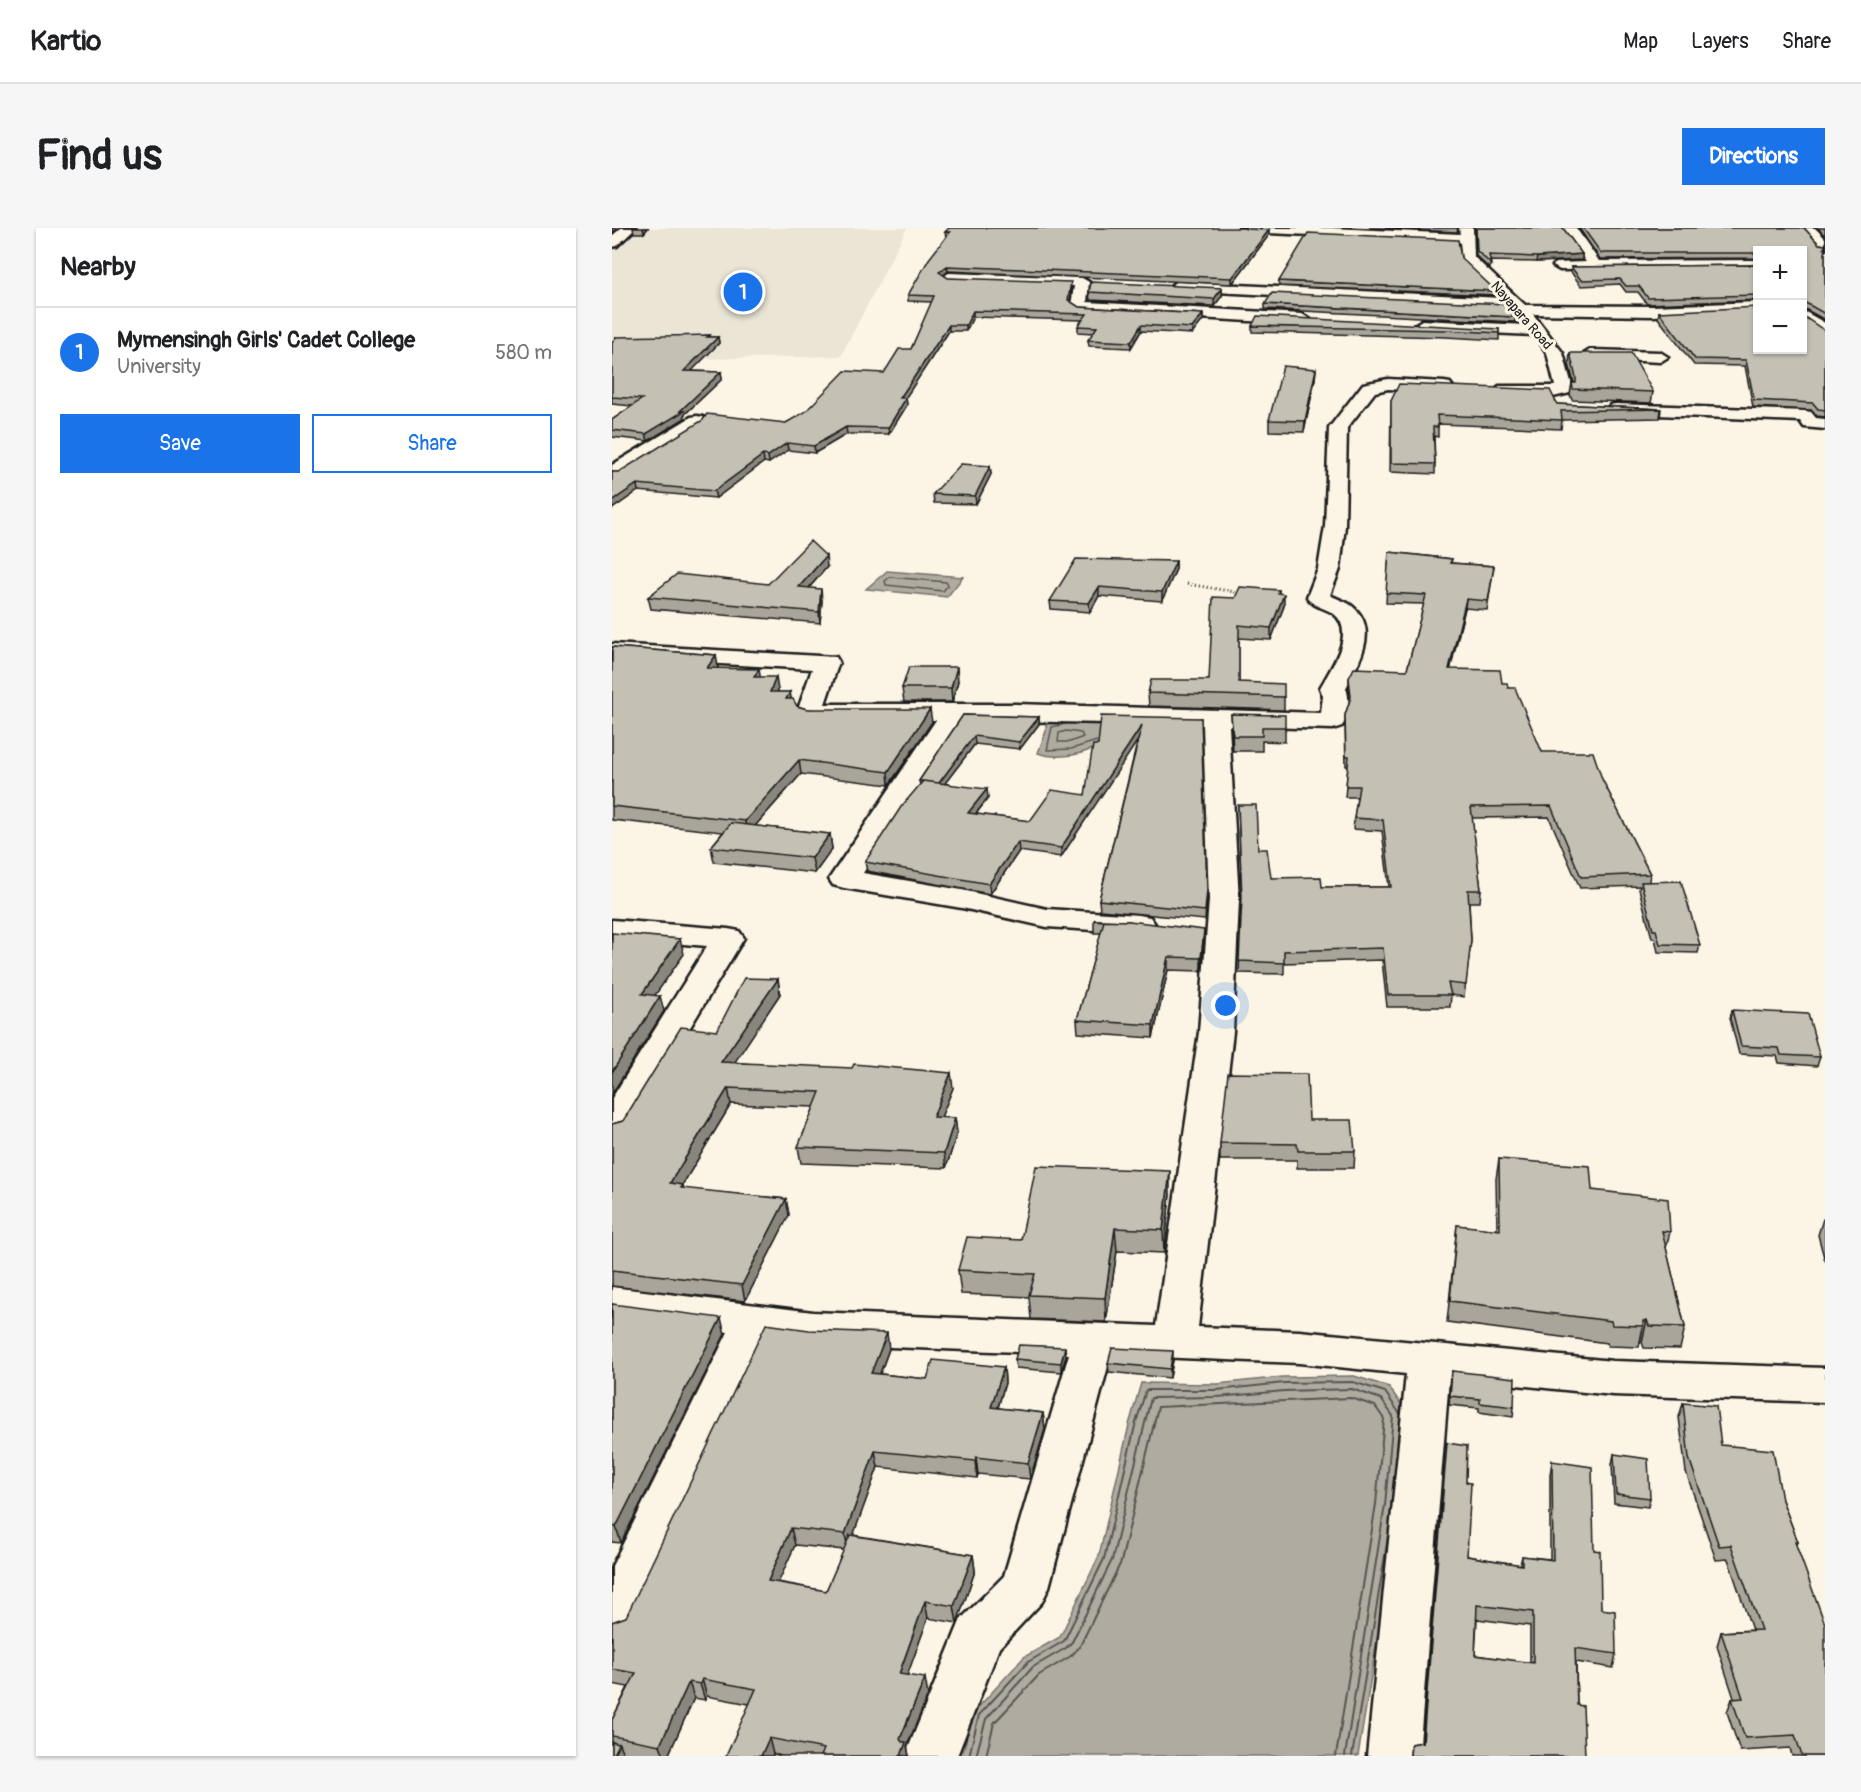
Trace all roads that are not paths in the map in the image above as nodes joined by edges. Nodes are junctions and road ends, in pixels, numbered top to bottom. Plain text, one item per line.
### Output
1 (629, 228) edge
2 (1246, 228) edge
3 (1569, 228) edge
4 (1807, 228) edge
5 (1466, 233) edge
6 (612, 243) edge
7 (1825, 245) edge
8 (1753, 264) edge
9 (1595, 265) junction
10 (1213, 270) edge
11 (949, 278) edge
12 (1082, 282) junction
13 (1101, 283) edge
14 (1165, 286) edge
15 (1206, 288) junction
16 (1517, 306) junction
17 (1753, 306) edge
18 (1807, 308) edge
19 (1590, 310) junction
20 (1322, 320) edge
21 (1412, 325) edge
22 (1537, 330) junction
23 (1825, 330) edge
24 (1555, 354) junction
25 (1660, 357) dead end
26 (1465, 388) edge
27 (1487, 389) edge
28 (1597, 408) edge
29 (697, 421) edge
30 (1825, 424) edge
31 (612, 472) edge
32 (612, 651) edge
33 (954, 712) junction
34 (1216, 718) junction
35 (1165, 927) edge
36 (612, 928) edge
37 (612, 1127) edge
38 (612, 1302) edge
39 (755, 1320) junction
40 (1095, 1338) junction
41 (1175, 1342) junction
42 (1429, 1360) junction
43 (1825, 1385) edge
44 (612, 1617) edge
45 (931, 1756) edge
46 (1393, 1756) edge

1 - 6 street
2 - 5 street
3 - 9 street
4 - 7 street
5 - 16 street, Nayapara Road
8 - 9 street
9 - 19 street
10 - 15 street
11 - 12 street
12 - 13 street
12 - 20 street
14 - 15 street
15 - 16 street
16 - 19 street
16 - 22 street, Nayapara Road
17 - 19 street
18 - 23 street
21 - 22 street
22 - 24 street, Nayapara Road
24 - 25 street
24 - 27 street, Nayapara Road
26 - 34 street
28 - 30 street
29 - 31 street
32 - 33 street
33 - 34 street
33 - 35 street
34 - 41 street
36 - 37 street
38 - 39 street
39 - 40 street
39 - 44 street
40 - 41 street
40 - 45 street
41 - 42 street
42 - 43 street
42 - 46 street

